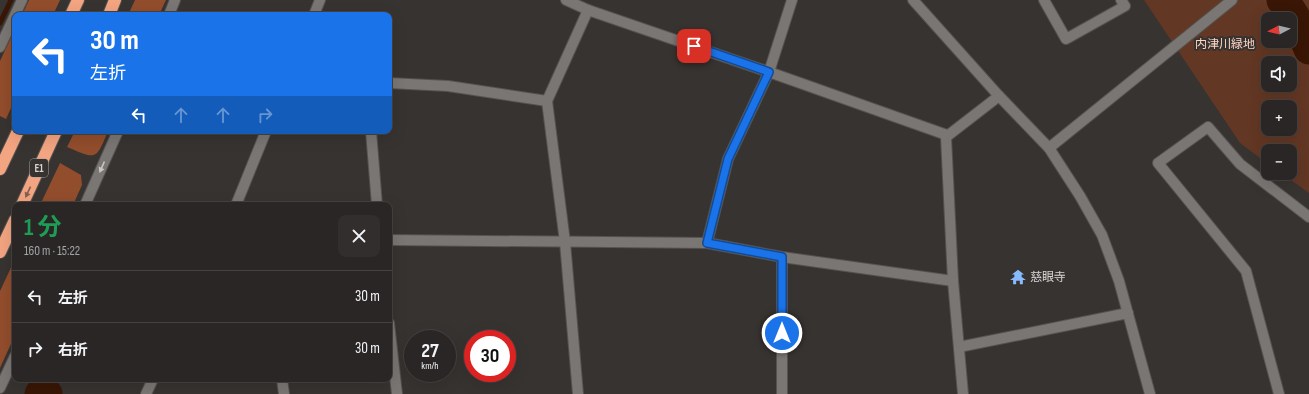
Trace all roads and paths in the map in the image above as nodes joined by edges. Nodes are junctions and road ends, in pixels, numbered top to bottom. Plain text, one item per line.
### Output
1 (22, 0) edge
2 (78, 0) edge
3 (115, 0) edge
4 (175, 0) edge
5 (320, 0) edge
6 (566, 0) edge
7 (792, 0) edge
8 (913, 0) edge
9 (1044, 0) edge
10 (1121, 0) edge
11 (1232, 0) edge
12 (588, 10) junction
13 (16, 12) edge
14 (72, 12) edge
15 (109, 12) edge
16 (170, 12) edge
17 (315, 12) edge
18 (12, 22) edge
19 (0, 48) edge
20 (769, 72) junction
21 (392, 83) edge
22 (999, 96) junction
23 (547, 100) junction
24 (17, 134) edge
25 (55, 134) edge
26 (117, 134) edge
27 (265, 134) edge
28 (371, 134) edge
29 (945, 136) junction
30 (1049, 148) junction
31 (0, 169) edge
32 (23, 202) edge
33 (85, 202) edge
34 (237, 202) edge
35 (377, 202) edge
36 (1309, 217) edge
37 (12, 226) edge
38 (392, 240) edge
39 (565, 242) junction
40 (707, 243) junction
41 (0, 252) edge
42 (782, 257) junction
43 (953, 281) junction
44 (1128, 313) junction
45 (959, 346) junction
46 (392, 350) edge
47 (12, 362) edge
48 (152, 382) edge
49 (282, 382) edge
50 (1, 385) edge
51 (146, 394) edge
52 (284, 394) edge
53 (397, 394) edge
54 (578, 394) edge
55 (782, 394) edge
56 (963, 394) edge
57 (1150, 394) edge
58 (1279, 394) edge

1 - 13 street
2 - 14 highway
3 - 15 highway
4 - 16 street
5 - 17 street
6 - 12 street
7 - 20 street
8 - 22 street
9 - 10 street
11 - 30 street
12 - 20 street
12 - 23 street
18 - 19 street
20 - 29 street
20 - 40 street
21 - 23 street
22 - 29 street
22 - 30 street
23 - 39 street
24 - 31 highway
25 -> 32 highway, E1
26 -> 33 street
27 - 34 street
28 - 35 street
29 - 43 street
30 - 44 street
36 - 58 street
37 - 41 highway
38 - 39 street
39 - 40 street
39 - 54 street
40 - 42 street
42 - 43 street
42 - 55 street
43 - 45 street
44 - 45 street
44 - 57 street
45 - 56 street
46 - 53 street
47 - 50 street
48 - 51 street
49 - 52 street

